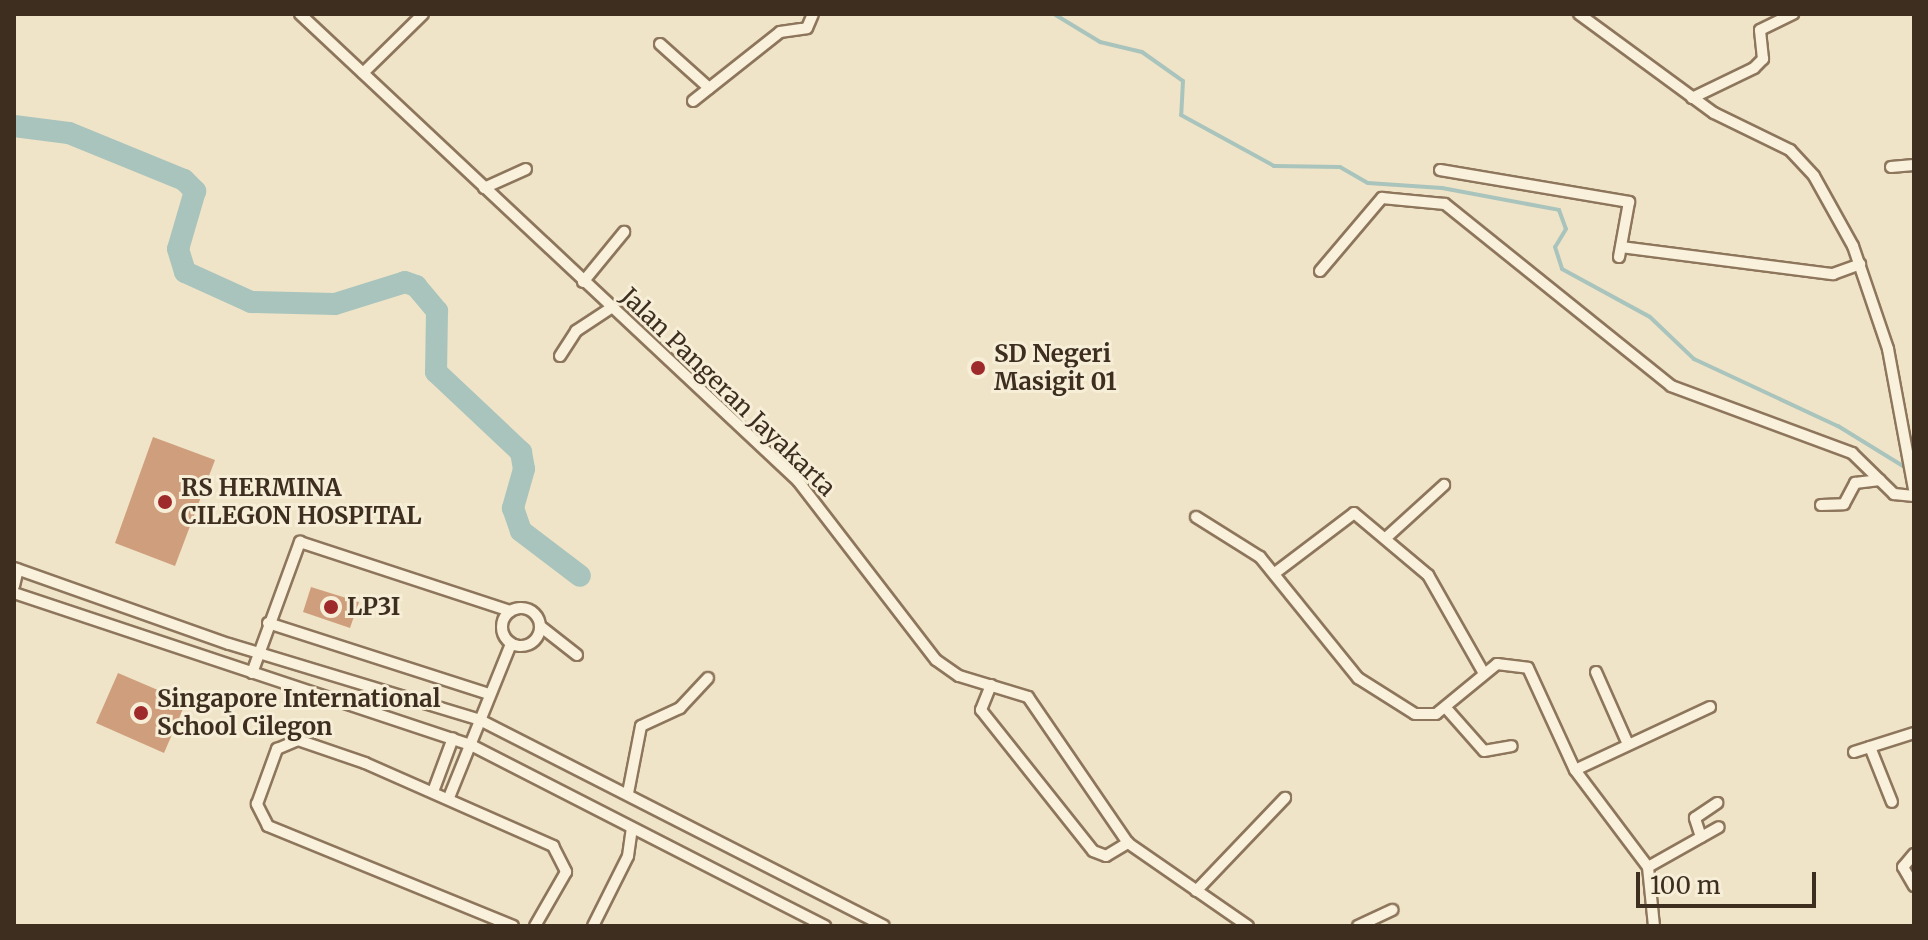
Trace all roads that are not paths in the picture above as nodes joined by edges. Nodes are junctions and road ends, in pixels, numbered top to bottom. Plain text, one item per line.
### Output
1 (423, 14) edge
2 (813, 14) edge
3 (1579, 14) edge
4 (1793, 14) edge
5 (309, 16) edge
6 (660, 44) dead end
7 (363, 73) junction
8 (709, 88) junction
9 (1692, 98) junction
10 (693, 101) dead end
11 (1914, 165) edge
12 (1891, 167) dead end
13 (526, 169) dead end
14 (1440, 170) dead end
15 (484, 188) junction
16 (624, 232) dead end
17 (1860, 264) junction
18 (1320, 271) dead end
19 (583, 282) junction
20 (611, 308) junction
21 (560, 356) dead end
22 (1880, 480) junction
23 (1444, 485) dead end
24 (1914, 489) edge
25 (1914, 496) edge
26 (1821, 505) dead end
27 (1196, 517) dead end
28 (1388, 536) junction
29 (16, 568) edge
30 (1275, 573) junction
31 (14, 586) edge
32 (14, 593) edge
33 (510, 611) junction
34 (268, 623) junction
35 (540, 626) junction
36 (511, 644) junction
37 (258, 652) junction
38 (577, 655) dead end
39 (277, 658) junction
40 (1483, 672) junction
41 (1596, 672) dead end
42 (252, 673) junction
43 (270, 678) junction
44 (708, 678) dead end
45 (991, 685) junction
46 (489, 694) junction
47 (1710, 707) dead end
48 (1446, 708) junction
49 (480, 720) junction
50 (1913, 735) edge
51 (453, 738) junction
52 (1627, 742) junction
53 (471, 745) junction
54 (1512, 746) dead end
55 (1870, 747) junction
56 (1854, 752) dead end
57 (1575, 770) junction
58 (434, 789) junction
59 (628, 793) junction
60 (450, 795) junction
61 (1285, 798) dead end
62 (1892, 802) dead end
63 (1717, 803) dead end
64 (1719, 827) dead end
65 (632, 829) junction
66 (1701, 837) junction
67 (1128, 843) junction
68 (1914, 854) edge
69 (1648, 867) junction
70 (1914, 886) edge
71 (1196, 891) junction
72 (1392, 910) dead end
73 (513, 926) edge
74 (535, 926) edge
75 (593, 926) edge
76 (825, 926) edge
77 (884, 926) edge
78 (1248, 926) edge
79 (1358, 926) edge
80 (1654, 926) edge

1 - 7 street
2 - 8 street
3 - 9 street
4 - 9 street
5 - 7 street, Jalan Pangeran Jayakarta
6 - 8 street
7 - 15 street, Jalan Pangeran Jayakarta
8 - 10 street
9 - 17 street
11 - 12 street
13 - 15 street
14 - 17 street
15 - 19 street, Jalan Pangeran Jayakarta
16 - 19 street
17 - 24 street
18 - 22 street
19 - 20 street, Jalan Pangeran Jayakarta
20 - 21 street
20 - 45 street, Jalan Pangeran Jayakarta
22 - 25 street
22 - 26 street
23 - 28 street
27 - 30 street
28 - 30 street
28 - 40 street
29 - 31 street
29 - 37 street
30 - 48 street
32 - 42 street
33 - 34 street
33 - 35 street
33 - 36 street
34 - 37 street
34 - 46 street
35 - 36 street
35 - 38 street
36 - 46 street
37 - 39 street
37 - 42 street
39 - 43 street
39 - 49 street
40 - 48 street
40 - 57 street
41 - 52 street
42 - 43 street
43 - 51 street
44 - 59 street
45 - 67 street, Jalan Pangeran Jayakarta
45 - 67 street
46 - 49 street
47 - 52 street
48 - 54 street
49 - 53 street
49 - 59 street
50 - 55 street
51 - 53 street
51 - 58 street
52 - 57 street
53 - 60 street
53 - 65 street
55 - 56 street
55 - 62 street
57 - 69 street
58 - 60 street
58 - 73 street
59 - 77 street
60 - 74 street
61 - 71 street
63 - 66 street
64 - 66 street
65 - 75 street
65 - 76 street
66 - 69 street
67 - 71 street, Jalan Pangeran Jayakarta
68 - 70 street
69 - 80 street
71 - 78 street, Jalan Pangeran Jayakarta
72 - 79 street

